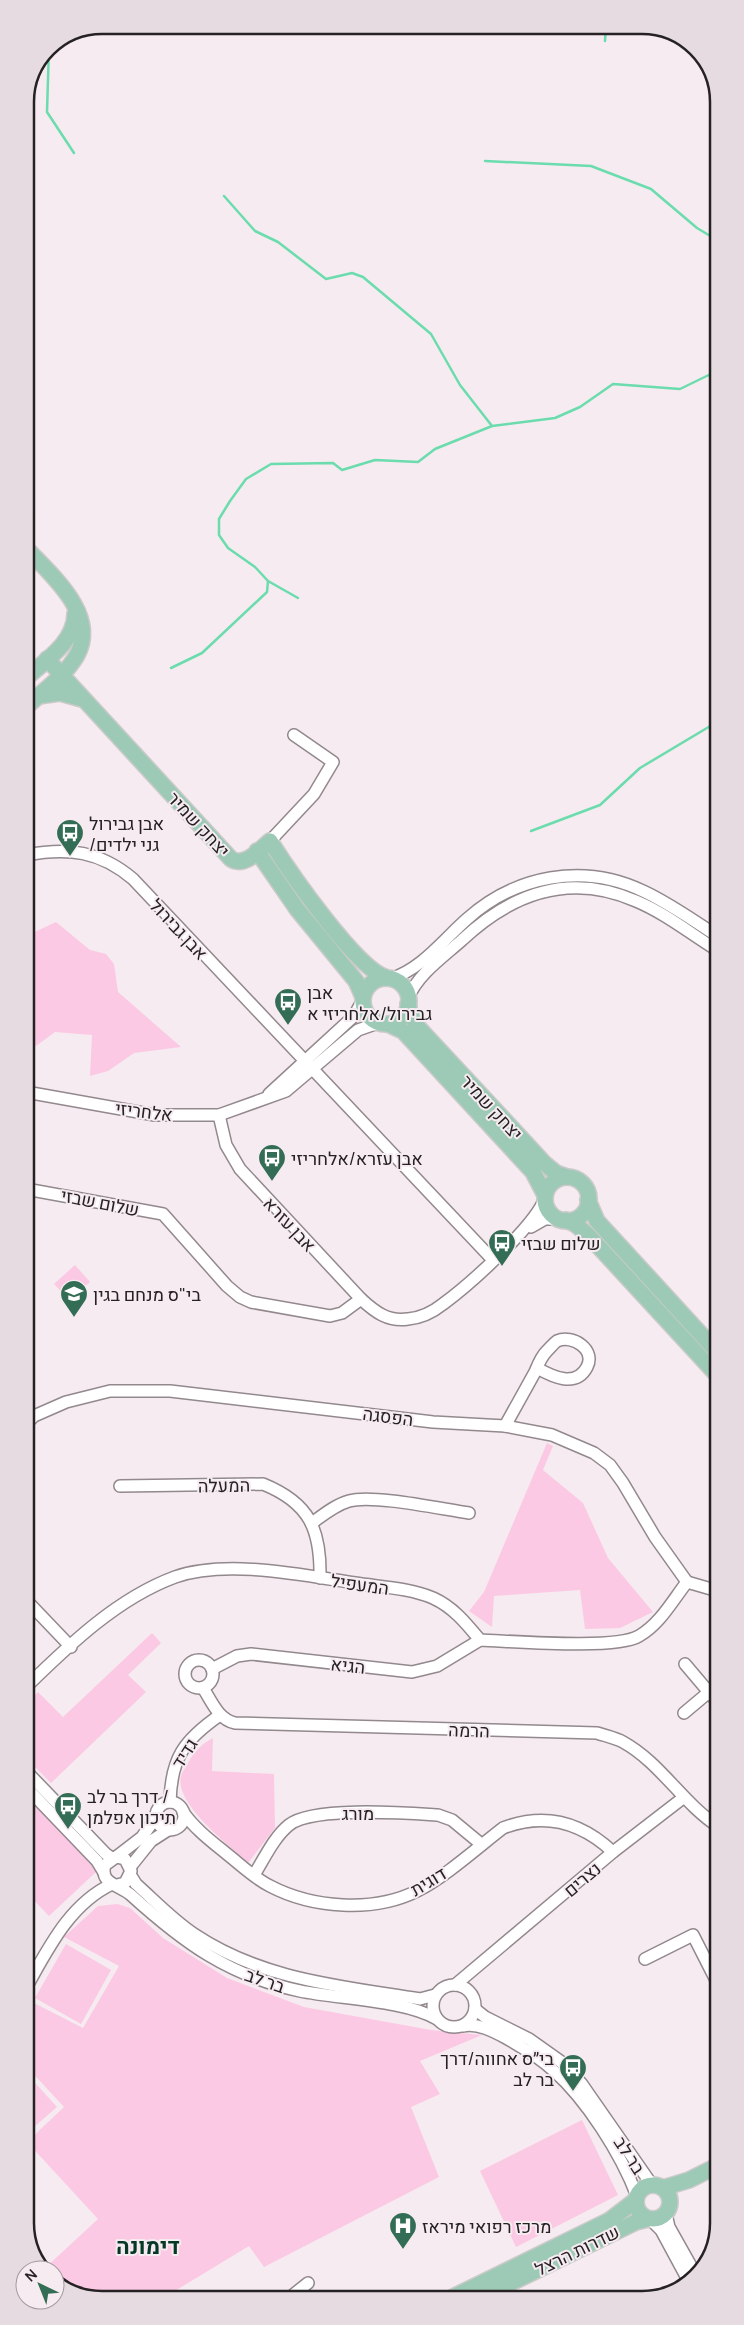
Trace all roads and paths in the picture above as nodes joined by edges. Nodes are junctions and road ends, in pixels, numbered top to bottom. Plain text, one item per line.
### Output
1 (34, 556) edge
2 (72, 601) junction
3 (47, 659) junction
4 (34, 671) edge
5 (61, 675) junction
6 (38, 696) junction
7 (34, 700) edge
8 (85, 700) junction
9 (294, 735) dead end
10 (270, 841) junction
11 (257, 852) junction
12 (34, 855) edge
13 (710, 931) edge
14 (710, 945) edge
15 (388, 979) junction
16 (363, 999) junction
17 (408, 1001) junction
18 (383, 1023) junction
19 (308, 1067) junction
20 (34, 1093) edge
21 (219, 1115) junction
22 (567, 1177) junction
23 (34, 1190) edge
24 (545, 1196) junction
25 (588, 1200) junction
26 (562, 1220) junction
27 (516, 1238) junction
28 (492, 1260) junction
29 (361, 1299) junction
30 (710, 1344) edge
31 (710, 1367) edge
32 (537, 1368) junction
33 (34, 1416) edge
34 (505, 1426) junction
35 (120, 1486) dead end
36 (469, 1513) dead end
37 (312, 1523) junction
38 (320, 1578) junction
39 (687, 1582) junction
40 (710, 1589) edge
41 (34, 1608) edge
42 (480, 1640) junction
43 (71, 1647) junction
44 (685, 1664) dead end
45 (212, 1669) junction
46 (34, 1677) edge
47 (202, 1688) junction
48 (709, 1692) joint
49 (684, 1713) dead end
50 (220, 1715) junction
51 (34, 1779) edge
52 (34, 1795) edge
53 (684, 1798) junction
54 (170, 1802) junction
55 (183, 1812) junction
56 (156, 1817) junction
57 (710, 1820) edge
58 (173, 1829) junction
59 (208, 1839) junction
60 (481, 1844) junction
61 (613, 1852) junction
62 (114, 1858) junction
63 (131, 1871) junction
64 (103, 1872) junction
65 (254, 1875) junction
66 (114, 1885) junction
67 (91, 1897) junction
68 (645, 1959) dead end
69 (482, 1962) junction
70 (710, 1968) edge
71 (34, 1973) edge
72 (455, 1985) junction
73 (470, 1993) junction
74 (435, 1996) junction
75 (475, 2009) junction
76 (437, 2020) junction
77 (463, 2026) junction
78 (710, 2170) edge
79 (710, 2178) edge
80 (663, 2197) junction
81 (637, 2198) junction
82 (649, 2219) junction
83 (692, 2269) edge
84 (685, 2275) edge
85 (308, 2283) dead end
86 (298, 2291) edge
87 (475, 2291) edge
88 (494, 2291) edge

1 - 2 main road
2 - 3 main road
2 - 5 main road
3 - 4 main road
3 - 5 main road
5 - 6 main road
5 - 8 main road
6 - 7 main road
6 - 8 main road
8 - 11 main road, יצחק שמיר
9 - 10 street
10 - 11 main road
10 - 15 main road
11 - 16 main road, יצחק שמיר
12 - 19 street, אבן גבירול
13 - 15 street
14 - 17 street
15 - 16 main road
15 - 17 main road
16 - 18 main road
16 - 19 street, אלחריזי
17 - 18 main road
17 - 22 main road, יצחק שמיר
18 - 19 street, אלחריזי
18 - 24 main road, יצחק שמיר
19 - 21 street, אלחריזי
19 - 28 street, אבן גבירול
20 - 21 street, אלחריזי
21 - 29 street, אבן עזרא
22 - 24 main road
22 - 25 main road
23 - 29 street, שלום שבזי
24 - 26 main road
24 - 27 street
25 - 26 main road
25 - 30 main road
26 - 27 street
26 - 31 main road
27 - 28 street
28 - 29 street
32 - 32 street
32 - 34 street
33 - 34 street, הפסגה
34 - 39 street, הפסגה
35 - 37 street, המעלה
36 - 37 street
37 - 38 street, המעלה
38 - 42 street, המעפיל
38 - 43 street, המעפיל
39 - 40 street
39 - 42 street
41 - 43 street
42 - 45 street, הגיא
43 - 46 street, המעפיל
44 - 48 street
45 - 47 street
45 - 47 street
47 - 50 street
48 - 49 street
50 - 53 street, הרמה
50 - 54 street, גדיד
51 - 62 street
52 - 64 street
53 - 57 street, הרמה
53 - 61 street, נצרים
54 - 55 street
54 - 56 street
55 - 58 street
55 - 59 street, דוגית
56 - 58 street
56 - 62 street
58 - 59 street, דוגית
58 - 63 street
59 - 65 street, דוגית
60 - 61 street, דוגית
60 - 65 street, דוגית
60 - 65 street, מורג
61 - 69 street, נצרים
62 - 63 street
62 - 64 street
63 - 66 street
63 - 74 street, בר לב
64 - 66 street
64 - 67 street
66 - 67 street
66 - 76 street, בר לב
67 - 71 street
68 - 70 street
69 - 72 street, נצרים
69 - 73 street, נצרים
72 - 73 street
72 - 74 street
73 - 75 street
74 - 76 street
75 - 77 street
75 - 80 street, בר לב
76 - 77 street
77 - 81 street, בר לב
78 - 80 main road
79 - 80 main road
80 - 81 main road
80 - 82 main road
80 - 83 street, בר לב
81 - 82 main road
81 - 87 main road, שדרות הרצל
82 - 84 street
82 - 88 main road, שדרות הרצל
85 - 86 street

